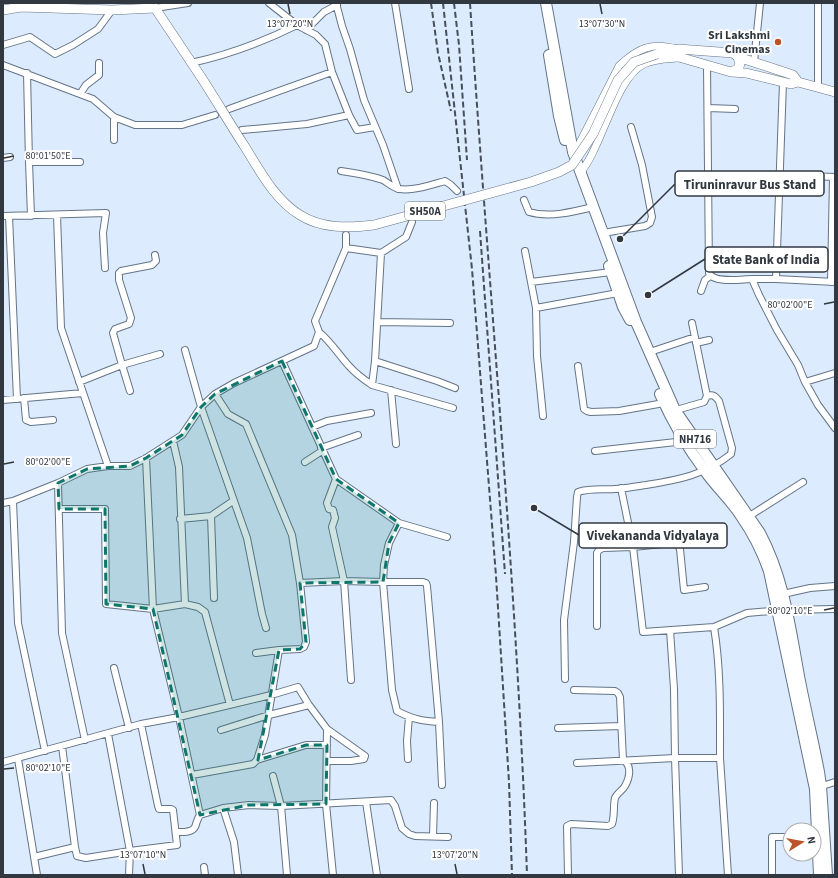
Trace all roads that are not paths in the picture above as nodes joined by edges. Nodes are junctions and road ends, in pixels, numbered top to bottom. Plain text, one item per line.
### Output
1 (188, 3) edge
2 (269, 3) edge
3 (395, 3) edge
4 (540, 3) edge
5 (546, 3) edge
6 (760, 3) edge
7 (818, 3) edge
8 (337, 4) edge
9 (155, 8) junction
10 (3, 10) edge
11 (112, 10) junction
12 (297, 25) junction
13 (306, 30) junction
14 (3, 45) edge
15 (678, 54) junction
16 (738, 57) junction
17 (754, 62) junction
18 (100, 63) dead end
19 (191, 63) junction
20 (3, 65) edge
21 (707, 65) junction
22 (332, 72) junction
23 (731, 72) junction
24 (27, 73) junction
25 (784, 82) junction
26 (798, 82) junction
27 (818, 87) junction
28 (409, 89) dead end
29 (835, 92) edge
30 (80, 94) junction
31 (708, 108) junction
32 (229, 109) dead end
33 (735, 109) dead end
34 (215, 115) dead end
35 (349, 115) junction
36 (114, 118) junction
37 (375, 127) junction
38 (631, 127) dead end
39 (242, 130) dead end
40 (114, 140) dead end
41 (574, 154) junction
42 (10, 157) dead end
43 (3, 158) edge
44 (28, 162) junction
45 (80, 162) dead end
46 (341, 171) dead end
47 (580, 173) junction
48 (779, 175) junction
49 (834, 177) edge
50 (398, 189) junction
51 (457, 191) dead end
52 (524, 200) dead end
53 (590, 208) junction
54 (57, 215) junction
55 (6, 216) edge
56 (31, 216) junction
57 (412, 222) dead end
58 (603, 233) junction
59 (346, 235) dead end
60 (346, 248) junction
61 (525, 251) dead end
62 (381, 253) junction
63 (155, 256) dead end
64 (105, 268) dead end
65 (611, 272) junction
66 (710, 276) junction
67 (752, 279) junction
68 (776, 279) junction
69 (531, 282) junction
70 (833, 282) edge
71 (701, 291) dead end
72 (618, 293) junction
73 (536, 308) junction
74 (377, 322) junction
75 (450, 323) dead end
76 (692, 323) dead end
77 (319, 332) junction
78 (695, 340) junction
79 (709, 340) dead end
80 (185, 350) dead end
81 (650, 352) junction
82 (160, 354) dead end
83 (282, 361) junction
84 (375, 361) junction
85 (122, 365) junction
86 (578, 366) dead end
87 (835, 373) edge
88 (79, 382) junction
89 (806, 382) junction
90 (372, 385) junction
91 (455, 388) dead end
92 (391, 390) junction
93 (130, 391) dead end
94 (83, 393) junction
95 (215, 394) junction
96 (707, 396) junction
97 (24, 398) junction
98 (17, 399) junction
99 (3, 400) edge
100 (201, 407) junction
101 (453, 408) dead end
102 (669, 408) junction
103 (370, 413) dead end
104 (543, 416) dead end
105 (53, 420) dead end
106 (312, 427) junction
107 (835, 428) edge
108 (358, 435) dead end
109 (173, 440) junction
110 (685, 441) junction
111 (396, 444) dead end
112 (322, 449) junction
113 (594, 451) dead end
114 (146, 458) junction
115 (305, 462) dead end
116 (108, 466) junction
117 (709, 469) junction
118 (336, 480) junction
119 (803, 482) dead end
120 (58, 483) junction
121 (621, 488) junction
122 (13, 501) junction
123 (233, 501) junction
124 (3, 503) edge
125 (58, 509) junction
126 (211, 516) junction
127 (748, 516) junction
128 (180, 519) junction
129 (399, 523) junction
130 (447, 537) dead end
131 (633, 547) junction
132 (344, 581) junction
133 (383, 582) junction
134 (300, 583) junction
135 (835, 586) edge
136 (705, 587) dead end
137 (783, 594) junction
138 (214, 598) dead end
139 (186, 604) junction
140 (835, 608) edge
141 (153, 609) junction
142 (782, 610) junction
143 (597, 626) dead end
144 (714, 627) junction
145 (266, 628) dead end
146 (670, 630) junction
147 (280, 650) junction
148 (256, 653) dead end
149 (114, 668) dead end
150 (564, 679) dead end
151 (351, 680) dead end
152 (574, 690) dead end
153 (271, 695) junction
154 (230, 705) junction
155 (309, 705) junction
156 (269, 715) junction
157 (179, 717) junction
158 (409, 717) junction
159 (439, 722) junction
160 (141, 724) junction
161 (621, 726) junction
162 (129, 728) junction
163 (558, 728) dead end
164 (327, 729) junction
165 (221, 730) dead end
166 (108, 734) junction
167 (85, 740) junction
168 (327, 745) junction
169 (62, 746) junction
170 (45, 751) junction
171 (675, 758) junction
172 (720, 758) junction
173 (18, 759) junction
174 (408, 759) dead end
175 (257, 760) junction
176 (623, 760) junction
177 (327, 761) junction
178 (3, 762) edge
179 (577, 763) dead end
180 (192, 775) junction
181 (273, 776) dead end
182 (835, 782) edge
183 (442, 785) dead end
184 (818, 787) junction
185 (366, 802) junction
186 (434, 803) dead end
187 (326, 804) junction
188 (280, 806) junction
189 (223, 808) junction
190 (200, 815) junction
191 (817, 822) edge
192 (176, 832) junction
193 (433, 836) junction
194 (448, 837) dead end
195 (782, 837) edge
196 (75, 847) junction
197 (130, 851) junction
198 (34, 857) junction
199 (818, 862) edge
200 (204, 867) dead end
201 (37, 875) edge
202 (129, 875) edge
203 (205, 875) edge
204 (238, 875) edge
205 (287, 875) edge
206 (333, 875) edge
207 (377, 875) edge
208 (568, 875) edge
209 (679, 875) edge
210 (728, 875) edge
211 (772, 875) edge
212 (819, 875) edge
213 (827, 875) edge

1 - 9 street
2 - 12 street
3 - 28 street
4 - 53 highway, NH716
5 - 41 highway, NH716
6 - 17 street
7 - 27 street
8 - 13 street
8 - 37 street
9 - 11 main road
9 - 19 main road, SH50A
10 - 11 main road
11 - 14 street
12 - 13 street
12 - 19 street
13 - 22 street
15 - 16 main road
15 - 19 main road, SH50A, bridge
15 - 21 main road
15 - 41 street
15 - 47 street
16 - 17 main road
16 - 23 main road
17 - 26 main road
18 - 30 street
20 - 24 street
21 - 23 main road
21 - 31 street
22 - 32 street
22 - 35 street
23 - 25 main road
24 - 30 street
24 - 44 street
25 - 26 main road
25 - 48 street
26 - 27 main road
27 - 29 main road
30 - 36 street
31 - 33 street
31 - 66 street
34 - 36 street
35 - 37 street
35 - 39 street
36 - 40 street
37 - 50 street
38 - 58 street
41 - 47 highway, NH716
42 - 43 street
44 - 45 street
44 - 56 street
46 - 50 street
47 - 53 highway, NH716
48 - 49 street
48 - 68 street
49 - 70 street
50 - 51 street
52 - 53 street
53 - 58 highway, NH716
53 - 65 highway, NH716
54 - 56 street
54 - 64 street
54 - 88 street
55 - 56 street
55 - 98 street
57 - 62 street
58 - 81 highway, NH716
59 - 60 street
60 - 62 street
60 - 77 street
61 - 69 street
62 - 74 street
63 - 85 street
65 - 69 street
65 - 72 highway, NH716
66 - 67 street
66 - 71 street
67 - 68 street
67 - 89 street
68 - 70 street
69 - 73 street
72 - 73 street
72 - 102 highway, NH716
73 - 104 street
74 - 75 street
74 - 84 street
76 - 78 street
77 - 83 street
77 - 90 street
78 - 79 street
78 - 81 street
78 - 96 street
80 - 100 street
81 - 102 highway, NH716
82 - 85 street
83 - 95 street
83 - 106 street
84 - 90 street
84 - 91 street
85 - 88 street
85 - 93 street
86 - 102 street
87 - 89 street
88 - 94 street
89 - 107 street
90 - 92 street
92 - 101 street
92 - 111 street
94 - 97 street
94 - 116 street
95 - 100 street
95 - 134 street
96 - 102 street
96 - 117 street
97 - 98 street
97 - 105 street
98 - 99 street
100 - 109 street
100 - 123 street
102 - 110 highway, NH716
102 - 117 highway, NH716
103 - 106 street
106 - 112 street
108 - 112 street
109 - 114 street
109 - 128 street
110 - 113 street
110 - 117 highway, NH716
112 - 115 street
112 - 118 street
114 - 116 street
114 - 141 street
116 - 120 street
117 - 121 street
117 - 127 highway, NH716
117 - 142 highway, NH716
118 - 129 street
118 - 132 street
119 - 127 street
120 - 122 street
120 - 125 street
121 - 131 street
121 - 150 street
122 - 124 street
122 - 170 street
123 - 126 street
123 - 145 street
125 - 141 street
125 - 167 street
126 - 128 street
126 - 138 street
127 - 137 highway, NH716
128 - 139 street
129 - 130 street
129 - 133 street
131 - 136 street
131 - 143 street
131 - 146 street
132 - 133 street
132 - 134 street
132 - 151 street
133 - 158 street
133 - 159 street
134 - 147 street
135 - 137 street
137 - 142 highway, NH716
139 - 141 street
139 - 154 street
140 - 142 street
141 - 157 street
142 - 144 street
142 - 184 highway, NH716
144 - 146 street
144 - 172 street
146 - 171 street
147 - 148 street
147 - 153 street
149 - 162 street
152 - 161 street
153 - 154 street
153 - 155 street
153 - 156 street
154 - 157 street
155 - 156 street
155 - 164 street
156 - 165 street
156 - 175 street
157 - 160 street
157 - 180 street
158 - 159 street
158 - 174 street
159 - 183 street
160 - 162 street
160 - 192 street
161 - 163 street
161 - 176 street
162 - 166 street
164 - 168 street
164 - 177 street
166 - 167 street
166 - 197 street
167 - 169 street
168 - 175 street
168 - 177 street
169 - 170 street
169 - 196 street
170 - 173 street
171 - 172 street
171 - 176 street
171 - 209 street
172 - 210 street
173 - 178 street
173 - 198 street
175 - 180 street
176 - 179 street
176 - 208 street
177 - 187 street
180 - 190 street
181 - 188 street
182 - 184 street
184 - 191 highway, NH716
184 - 213 highway, NH716
185 - 187 street
185 - 193 street
185 - 207 street
186 - 193 street
187 - 188 street
187 - 206 street
188 - 189 street
188 - 205 street
189 - 190 street
189 - 204 street
190 - 192 street
192 - 197 street
193 - 194 street
195 - 211 street
196 - 197 street
196 - 198 street
197 - 202 street
198 - 201 street
199 - 212 highway, NH716
200 - 203 street

